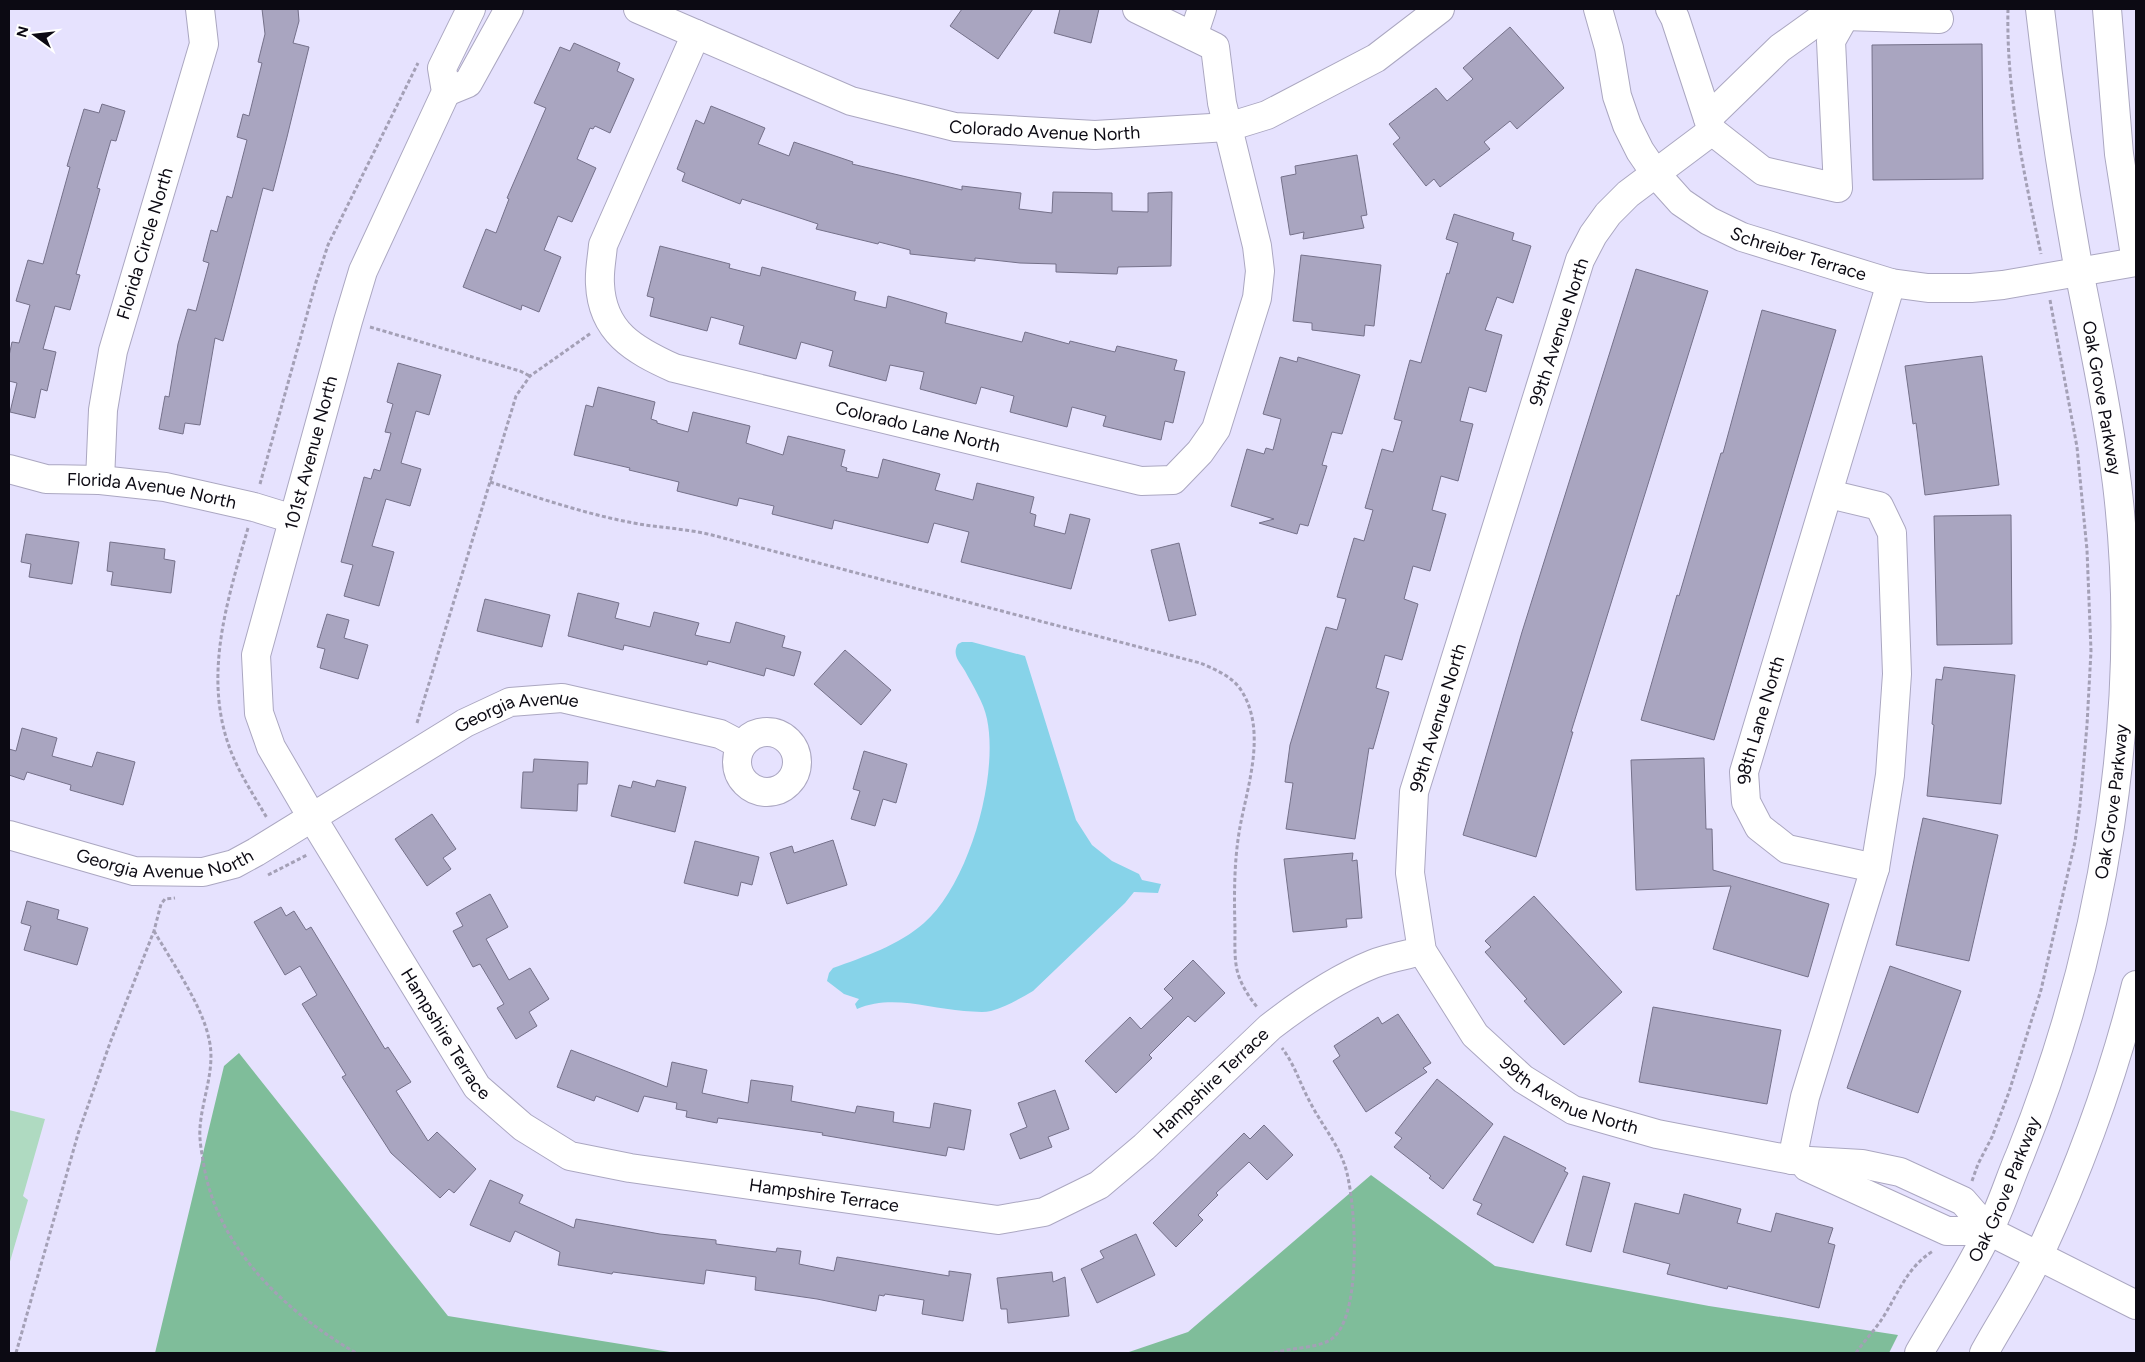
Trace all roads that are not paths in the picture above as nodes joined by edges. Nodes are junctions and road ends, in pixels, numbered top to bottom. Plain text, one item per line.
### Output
1 (200, 9) edge
2 (471, 9) edge
3 (509, 9) edge
4 (638, 9) edge
5 (1137, 9) edge
6 (1202, 9) edge
7 (1440, 9) edge
8 (1598, 9) edge
9 (1670, 9) edge
10 (2040, 9) edge
11 (2107, 9) edge
12 (1847, 13) edge
13 (1939, 19) dead end
14 (696, 34) junction
15 (1193, 36) junction
16 (446, 92) junction
17 (1710, 125) junction
18 (1228, 127) junction
19 (1655, 173) junction
20 (2136, 262) edge
21 (2080, 273) junction
22 (1891, 283) junction
23 (9, 469) edge
24 (100, 480) junction
25 (1829, 494) junction
26 (293, 520) junction
27 (741, 745) dead end
28 (313, 818) junction
29 (9, 835) edge
30 (1875, 868) junction
31 (1422, 952) junction
32 (2136, 985) edge
33 (1792, 1160) junction
34 (1989, 1231) junction
35 (2039, 1256) junction
36 (2136, 1305) edge
37 (1919, 1353) edge
38 (1984, 1353) edge

1 - 24 street, Florida Circle North
2 - 16 street
3 - 16 street
4 - 14 street, Colorado Avenue North
5 - 15 street
6 - 15 street
7 - 18 street, Colorado Avenue North
8 - 19 street, Schreiber Terrace
9 - 17 street
10 - 21 street, Oak Grove Parkway
11 - 20 street
12 - 13 street, 99th Avenue North
12 - 17 street, 99th Avenue North
12 - 17 street
14 - 18 street, Colorado Avenue North
14 - 18 street, Colorado Lane North
15 - 18 street, Colorado Lane North
16 - 26 street, 101st Avenue North
17 - 19 street, 99th Avenue North
19 - 22 street, Schreiber Terrace
19 - 31 street, 99th Avenue North
20 - 21 street, Schreiber Terrace
21 - 22 street, Schreiber Terrace
21 - 34 street, Oak Grove Parkway
22 - 25 street, 98th Lane North
23 - 24 street, Florida Avenue North
24 - 26 street, Florida Avenue North
25 - 30 street
25 - 30 street, 98th Lane North
26 - 28 street, 101st Avenue North
27 - 28 street, Georgia Avenue
28 - 29 street, Georgia Avenue North
28 - 31 street, Hampshire Terrace
30 - 33 street
31 - 33 street, 99th Avenue North
32 - 35 street
33 - 34 street, 99th Avenue North
34 - 35 street
34 - 37 street, Oak Grove Parkway
35 - 36 street
35 - 38 street

